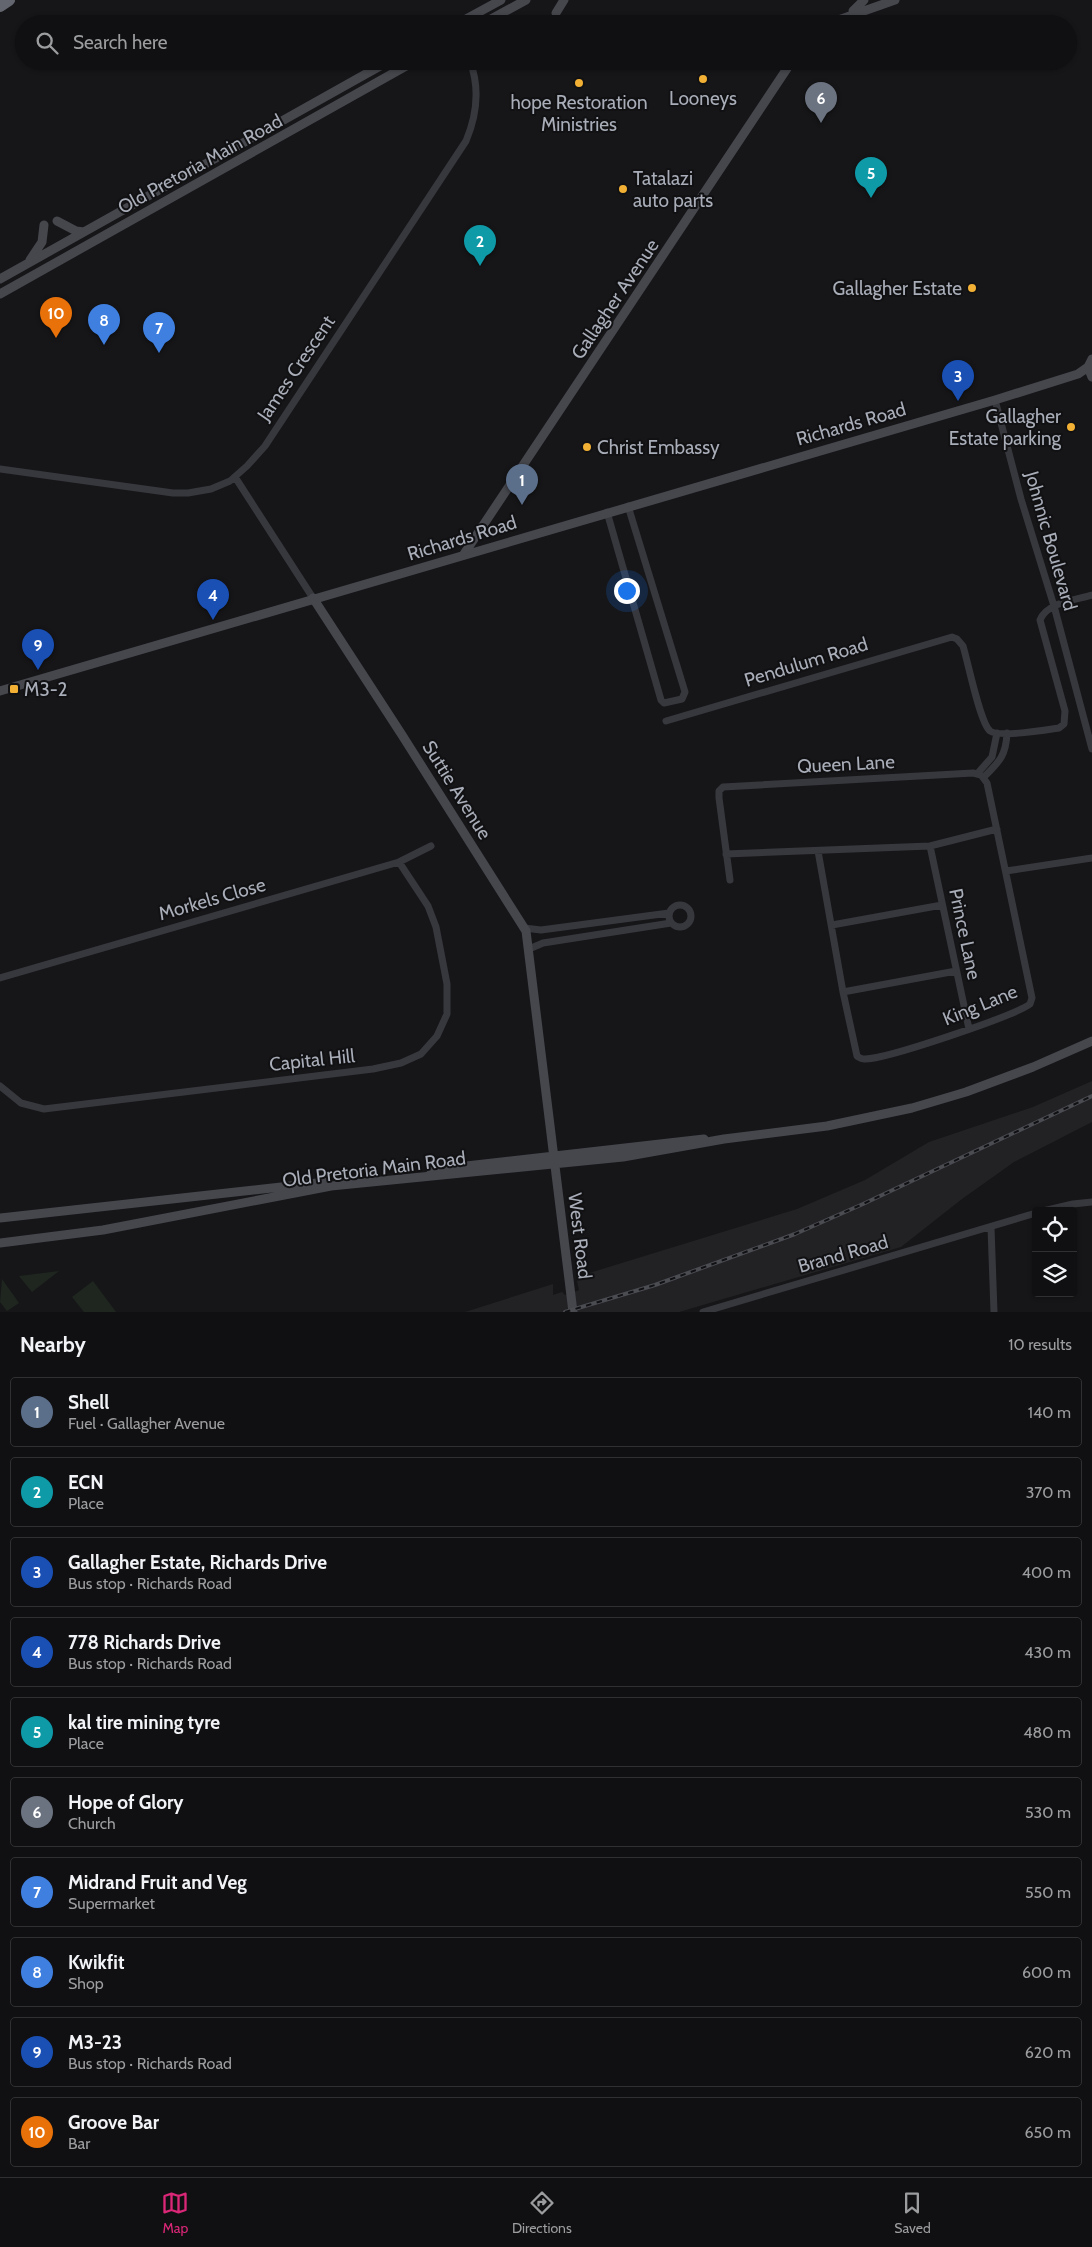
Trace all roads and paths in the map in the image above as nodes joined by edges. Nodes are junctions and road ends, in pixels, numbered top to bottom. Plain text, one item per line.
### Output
1 (9, 0) edge
2 (500, 0) edge
3 (526, 0) edge
4 (564, 0) edge
5 (864, 0) edge
6 (889, 1) edge
7 (0, 6) edge
8 (556, 13) dead end
9 (473, 15) edge
10 (499, 15) edge
11 (848, 15) edge
12 (850, 15) edge
13 (373, 70) edge
14 (399, 70) edge
15 (472, 70) edge
16 (786, 70) edge
17 (57, 221) dead end
18 (44, 225) dead end
19 (84, 232) junction
20 (24, 265) junction
21 (0, 279) edge
22 (0, 294) edge
23 (1090, 370) edge
24 (995, 400) junction
25 (0, 469) edge
26 (235, 478) junction
27 (628, 506) junction
28 (607, 512) junction
29 (464, 554) junction
30 (1092, 595) edge
31 (313, 598) junction
32 (1054, 606) junction
33 (0, 691) edge
34 (666, 721) dead end
35 (993, 732) junction
36 (1007, 733) junction
37 (1092, 749) edge
38 (981, 776) junction
39 (997, 829) junction
40 (431, 846) dead end
41 (930, 846) junction
42 (818, 851) junction
43 (726, 854) junction
44 (1092, 858) edge
45 (399, 862) junction
46 (1006, 871) junction
47 (730, 880) dead end
48 (942, 905) junction
49 (669, 913) junction
50 (671, 923) junction
51 (588, 924) junction
52 (832, 924) junction
53 (524, 928) junction
54 (590, 936) junction
55 (529, 949) junction
56 (956, 971) junction
57 (0, 978) edge
58 (843, 992) junction
59 (969, 1029) junction
60 (1092, 1040) edge
61 (0, 1086) edge
62 (554, 1160) junction
63 (1092, 1202) edge
64 (1065, 1207) edge
65 (1032, 1214) edge
66 (0, 1218) edge
67 (991, 1228) junction
68 (0, 1242) edge
69 (573, 1312) edge
70 (703, 1312) edge
71 (994, 1312) edge

1 - 7 highway
2 - 9 main road
3 - 10 main road
4 - 8 main road
5 - 11 main road
6 - 12 main road
13 - 19 main road, Old Pretoria Main Road
14 - 22 main road, Old Pretoria Main Road
15 - 26 street, James Crescent
16 - 29 main road, Gallagher Avenue
17 - 19 main road
18 - 20 main road
19 - 20 main road, Old Pretoria Main Road
20 - 21 main road, Old Pretoria Main Road
23 - 24 main road, Richards Road
24 - 27 main road, Richards Road
24 - 32 street, Johnnic Boulevard
25 - 26 street, James Crescent
26 - 31 street, Suttie Avenue
27 - 28 main road, Richards Road
27 - 28 street
28 - 29 main road, Richards Road
29 - 31 main road, Richards Road
30 - 32 street
31 - 33 main road, Richards Road
31 - 53 main road, Suttie Avenue
32 - 36 street
32 - 37 street, Johnnic Boulevard
34 - 35 street, Pendulum Road
35 - 36 street
35 - 38 street
36 - 38 street
38 - 39 street
38 - 43 street, Queen Lane
39 - 41 street
39 - 46 street, King Lane
40 - 45 street, Morkels Close
41 - 42 street
41 - 48 street, Prince Lane
42 - 43 street
42 - 52 street, King Lane
43 - 47 street
44 - 46 street
45 - 57 street, Morkels Close
45 - 61 street, Capital Hill
46 - 59 street, King Lane
48 - 52 street
48 - 56 street, Prince Lane
49 - 50 street
49 - 50 street
49 - 51 street
50 - 54 street
51 - 53 street
51 - 54 street
52 - 58 street, King Lane
53 - 55 main road, Suttie Avenue
54 - 55 street
55 - 62 main road, Suttie Avenue
56 - 58 street
56 - 59 street, Prince Lane
58 - 59 street, King Lane
60 - 62 main road, Old Pretoria Main Road
62 - 66 main road, Old Pretoria Main Road
62 - 68 main road, Old Pretoria Main Road
62 - 69 main road, West Road
63 - 64 street
65 - 67 street, Brand Road
67 - 70 street, Brand Road
67 - 71 street

